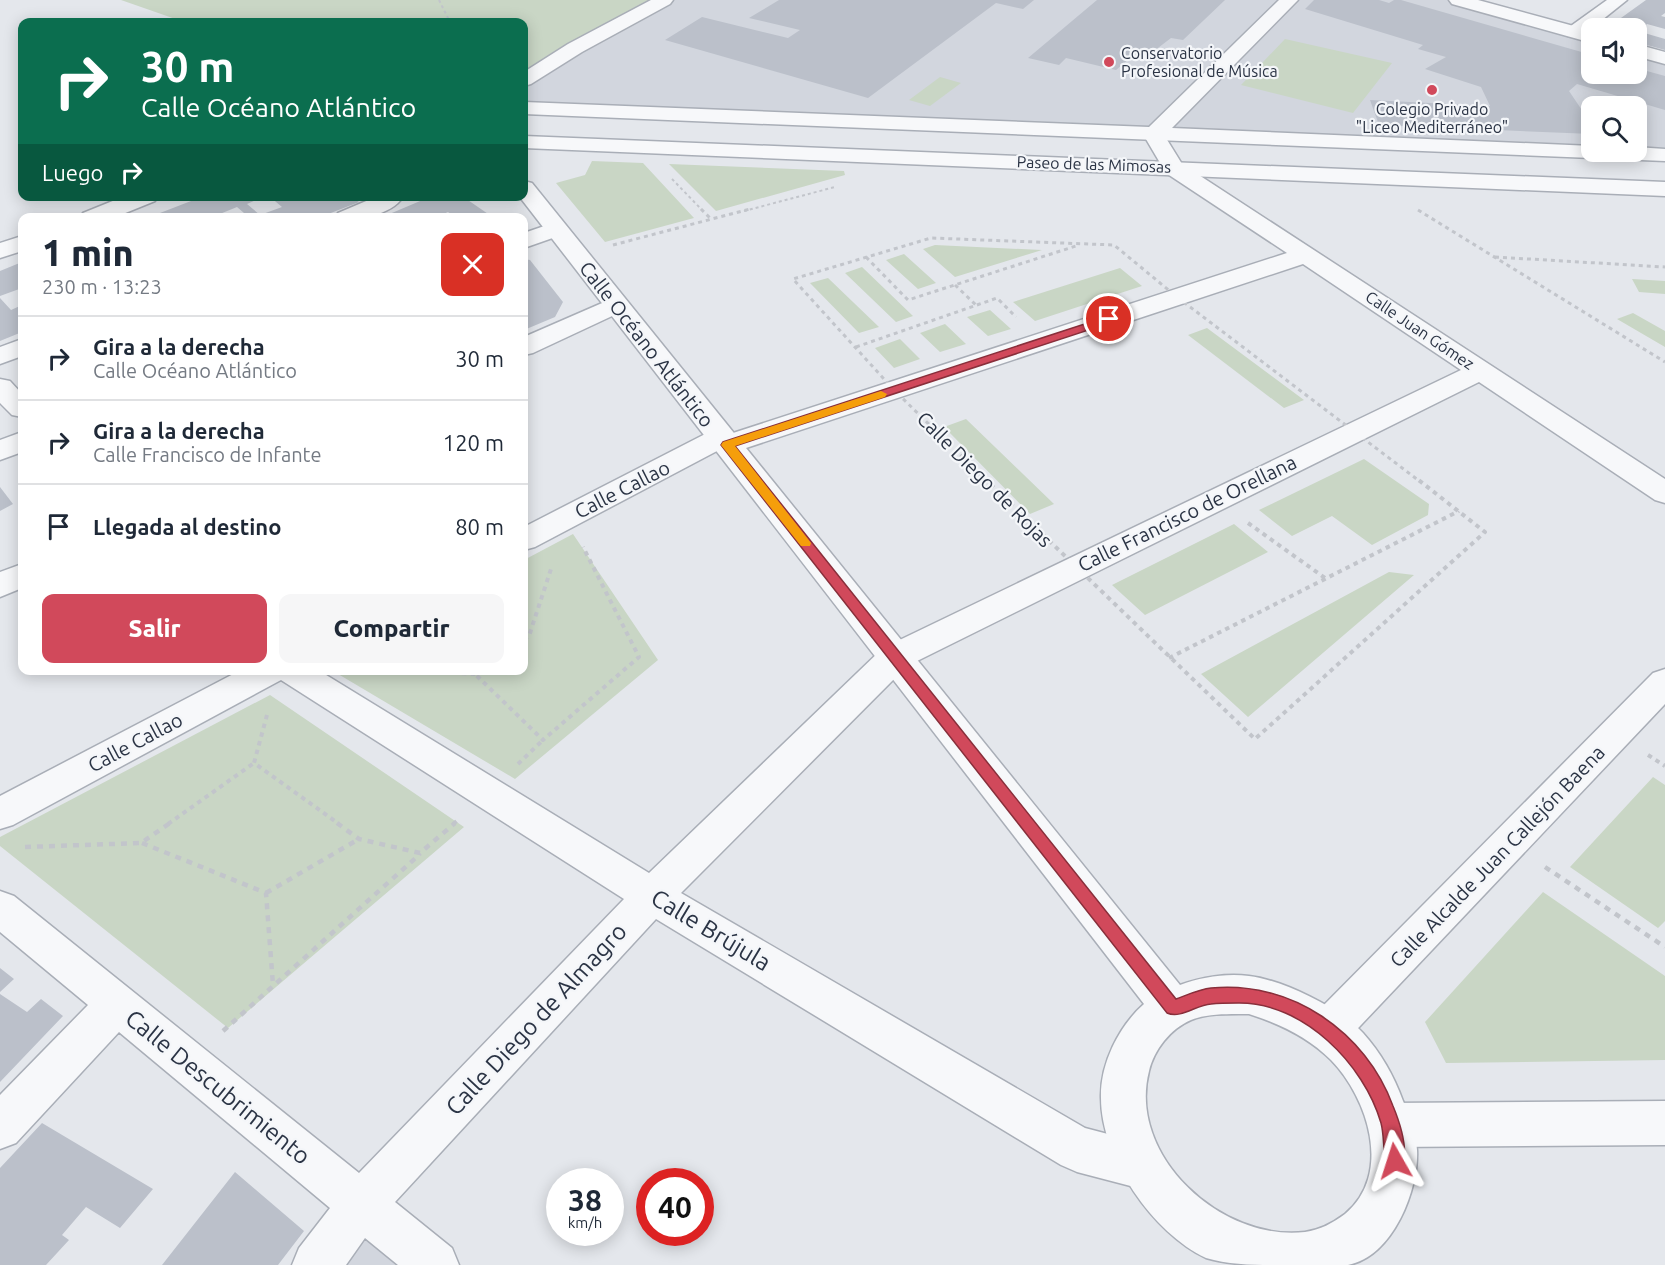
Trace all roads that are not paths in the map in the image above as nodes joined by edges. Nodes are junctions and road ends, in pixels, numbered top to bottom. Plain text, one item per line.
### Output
1 (664, 0) edge
2 (1289, 0) edge
3 (1458, 0) edge
4 (1618, 0) edge
5 (1600, 18) edge
6 (1581, 34) edge
7 (1647, 53) edge
8 (1665, 58) edge
9 (528, 77) edge
10 (528, 108) edge
11 (1154, 134) junction
12 (528, 142) edge
13 (1665, 155) edge
14 (1174, 168) junction
15 (1665, 189) edge
16 (528, 193) edge
17 (134, 201) edge
18 (387, 201) edge
19 (104, 213) edge
20 (358, 213) edge
21 (556, 229) junction
22 (528, 240) edge
23 (18, 244) edge
24 (0, 251) edge
25 (1306, 255) junction
26 (616, 305) junction
27 (528, 345) edge
28 (18, 349) edge
29 (0, 356) edge
30 (1480, 371) junction
31 (0, 387) edge
32 (18, 405) edge
33 (724, 441) junction
34 (18, 443) edge
35 (0, 451) edge
36 (1665, 493) edge
37 (528, 538) edge
38 (18, 577) edge
39 (0, 586) edge
40 (895, 657) junction
41 (262, 675) edge
42 (299, 675) edge
43 (1665, 682) edge
44 (0, 814) edge
45 (652, 896) junction
46 (0, 908) edge
47 (117, 1004) junction
48 (1173, 1008) junction
49 (1329, 1030) junction
50 (1665, 1123) edge
51 (1391, 1125) junction
52 (0, 1127) edge
53 (1142, 1166) junction
54 (361, 1204) junction
55 (1216, 1253) edge
56 (1351, 1255) edge
57 (316, 1265) edge
58 (435, 1265) edge

1 - 9 street
2 - 11 street
3 - 6 street
4 - 5 street
7 - 8 street
10 - 11 street, Paseo de las Mimosas
11 - 13 street, Paseo de las Mimosas
11 - 14 street
12 - 14 street, Paseo de las Mimosas
14 - 15 street, Paseo de las Mimosas
14 - 25 street, Calle Juan Gómez
16 - 21 street, Calle Océano Atlántico
17 - 19 street
18 - 20 street
21 - 22 street
21 - 26 street, Calle Océano Atlántico
23 - 24 street
25 - 30 street, Calle Juan Gómez
25 - 33 street, Calle Callao
26 - 27 street
26 - 33 street, Calle Océano Atlántico
28 - 29 street
30 - 36 street, Calle Juan Gómez
30 - 40 street, Calle Francisco de Orellana
31 - 32 street
33 - 37 street, Calle Callao
33 - 40 street, Calle Océano Atlántico
34 - 35 street
38 - 39 street
40 - 45 street, Calle Diego de Almagro
40 - 48 street, Calle Océano Atlántico
41 - 44 street, Calle Callao
42 - 45 street, Calle Brújula
43 - 49 street, Calle Alcalde Juan Callejón Baena
45 - 53 street, Calle Brújula
45 - 54 street, Calle Diego de Almagro
46 - 47 street, Calle Descubrimiento
47 - 52 street
47 - 54 street, Calle Descubrimiento
48 - 49 street
48 - 53 street
49 - 51 street
50 - 51 street
51 - 56 street
53 - 55 street
54 - 57 street, Calle Diego de Almagro
54 - 58 street, Calle Descubrimiento
55 - 56 street

